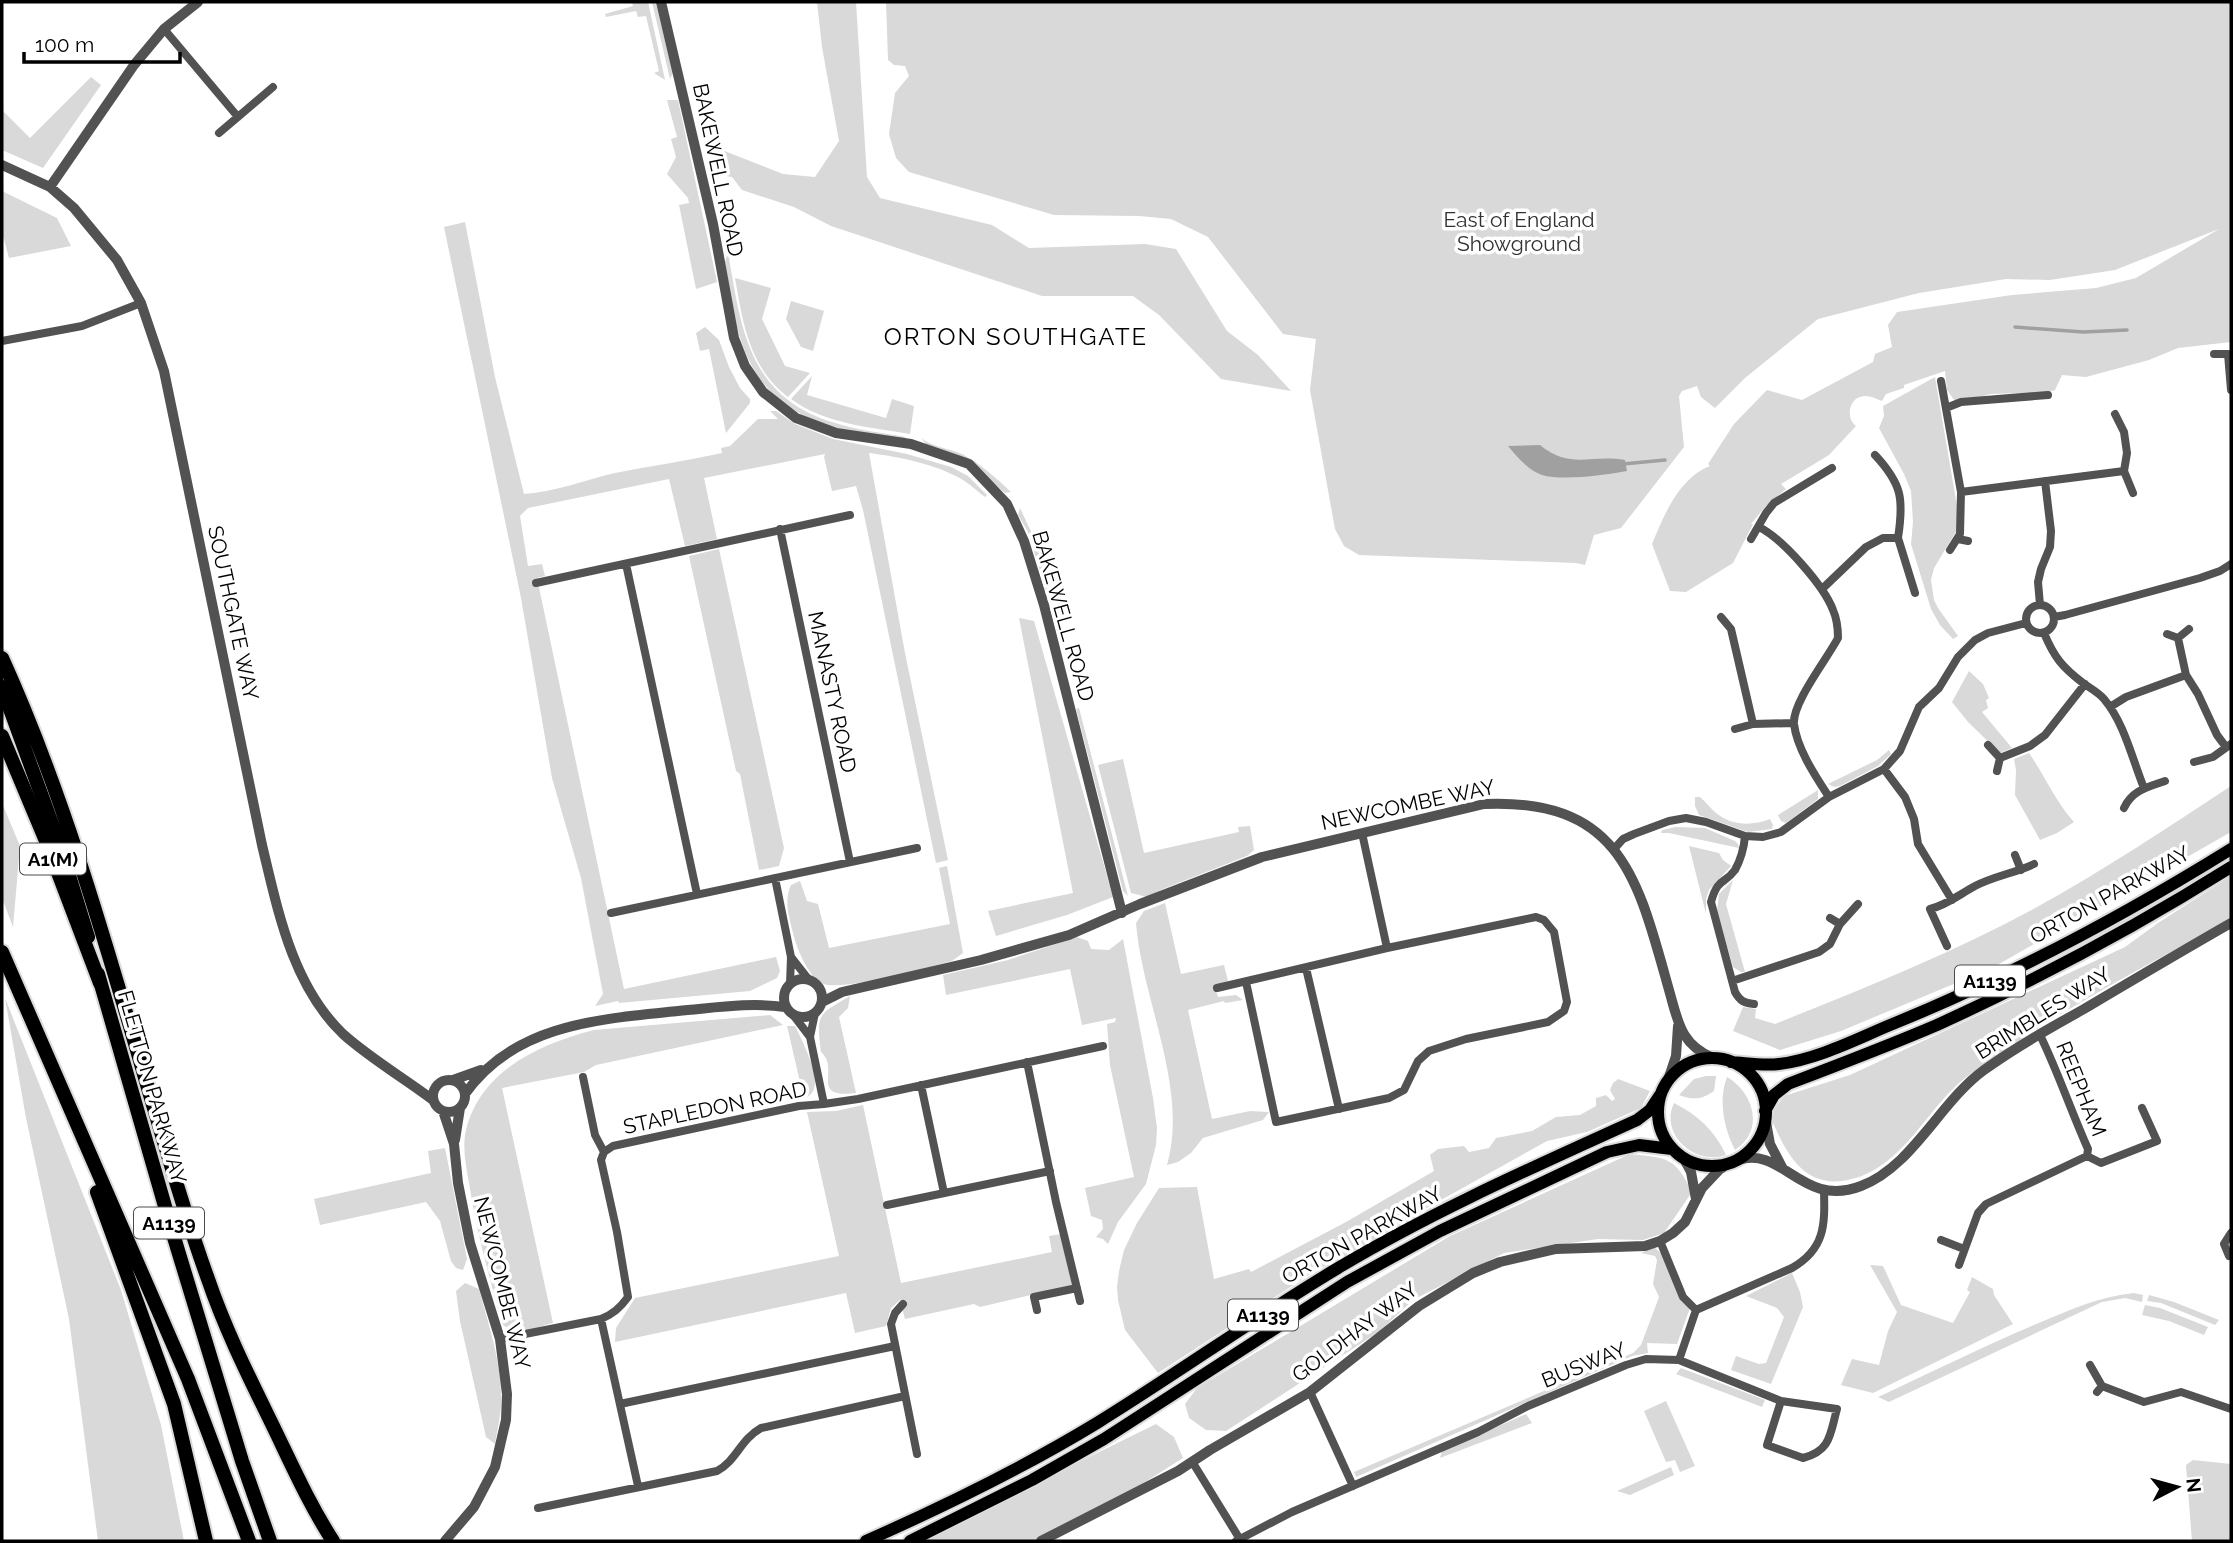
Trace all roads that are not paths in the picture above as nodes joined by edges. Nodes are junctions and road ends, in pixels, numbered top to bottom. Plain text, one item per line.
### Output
1 (198, 2) edge
2 (661, 2) edge
3 (164, 29) junction
4 (273, 87) dead end
5 (238, 117) junction
6 (219, 133) dead end
7 (2, 165) edge
8 (50, 187) junction
9 (141, 303) junction
10 (2, 341) edge
11 (2214, 354) dead end
12 (2229, 354) edge
13 (1941, 382) dead end
14 (2231, 390) edge
15 (2048, 395) dead end
16 (1945, 408) junction
17 (2115, 414) dead end
18 (1875, 455) dead end
19 (1832, 468) dead end
20 (2124, 471) junction
21 (2045, 481) junction
22 (1961, 492) junction
23 (2133, 493) dead end
24 (850, 515) dead end
25 (1759, 527) junction
26 (780, 529) junction
27 (1898, 538) junction
28 (1751, 539) dead end
29 (1958, 539) junction
30 (1968, 541) dead end
31 (1950, 550) dead end
32 (626, 564) junction
33 (2231, 564) edge
34 (536, 583) dead end
35 (1822, 589) junction
36 (1915, 593) dead end
37 (2040, 605) junction
38 (1721, 617) dead end
39 (2054, 617) junction
40 (2026, 623) junction
41 (2189, 629) dead end
42 (2044, 633) junction
43 (2167, 634) dead end
44 (2178, 638) junction
45 (2, 659) edge
46 (2186, 675) junction
47 (2085, 684) junction
48 (2, 687) edge
49 (2110, 707) junction
50 (1794, 723) junction
51 (1753, 724) junction
52 (1735, 729) dead end
53 (2, 736) edge
54 (1988, 745) dead end
55 (2228, 746) edge
56 (2000, 758) junction
57 (2194, 762) dead end
58 (1884, 769) junction
59 (1997, 771) dead end
60 (2165, 781) dead end
61 (2144, 788) junction
62 (1829, 797) junction
63 (2124, 808) dead end
64 (1362, 833) junction
65 (1745, 836) junction
66 (917, 848) dead end
67 (1614, 849) junction
68 (2231, 849) edge
69 (2015, 855) dead end
70 (850, 862) junction
71 (2034, 864) dead end
72 (2231, 867) edge
73 (2021, 870) junction
74 (775, 878) junction
75 (698, 894) junction
76 (1952, 900) junction
77 (1858, 904) dead end
78 (611, 913) dead end
79 (1122, 913) junction
80 (1830, 918) dead end
81 (2231, 923) edge
82 (1840, 924) junction
83 (1947, 946) dead end
84 (1387, 948) junction
85 (2, 953) edge
86 (792, 957) junction
87 (1306, 968) junction
88 (808, 980) junction
89 (1732, 981) junction
90 (1246, 982) junction
91 (100, 983) junction
92 (788, 987) junction
93 (819, 987) junction
94 (1217, 988) dead end
95 (842, 992) junction
96 (822, 1002) junction
97 (760, 1003) junction
98 (1754, 1004) dead end
99 (785, 1007) junction
100 (815, 1013) junction
101 (794, 1016) junction
102 (1678, 1022) junction
103 (2040, 1035) junction
104 (810, 1037) junction
105 (1102, 1046) dead end
106 (1713, 1058) junction
107 (1027, 1062) junction
108 (1731, 1062) junction
109 (485, 1069) junction
110 (55, 1077) junction
111 (583, 1077) dead end
112 (453, 1080) junction
113 (1668, 1080) junction
114 (409, 1082) junction
115 (439, 1083) junction
116 (921, 1085) junction
117 (465, 1094) junction
118 (1660, 1095) junction
119 (433, 1100) junction
120 (824, 1104) junction
121 (460, 1108) junction
122 (2142, 1108) dead end
123 (1339, 1109) junction
124 (443, 1111) junction
125 (1765, 1114) junction
126 (454, 1144) junction
127 (1672, 1149) junction
128 (604, 1153) junction
129 (2087, 1156) junction
130 (1684, 1159) junction
131 (1734, 1161) junction
132 (1783, 1170) junction
133 (1050, 1171) junction
134 (1824, 1191) junction
135 (944, 1193) junction
136 (1696, 1199) junction
137 (887, 1205) dead end
138 (2231, 1233) edge
139 (1941, 1240) dead end
140 (1660, 1241) junction
141 (1964, 1248) junction
142 (2228, 1255) dead end
143 (1959, 1265) dead end
144 (1077, 1288) junction
145 (1080, 1301) dead end
146 (903, 1304) dead end
147 (1037, 1310) dead end
148 (1696, 1310) junction
149 (601, 1319) junction
150 (500, 1339) junction
151 (895, 1346) junction
152 (1679, 1360) junction
153 (2090, 1365) dead end
154 (1310, 1392) junction
155 (905, 1396) junction
156 (1782, 1401) junction
157 (620, 1404) junction
158 (2231, 1409) edge
159 (916, 1454) dead end
160 (1193, 1463) junction
161 (638, 1486) junction
162 (1353, 1486) junction
163 (538, 1508) dead end
164 (1239, 1540) edge
165 (206, 1541) edge
166 (249, 1541) edge
167 (270, 1541) edge
168 (333, 1541) edge
169 (445, 1541) edge
170 (866, 1541) edge
171 (909, 1541) edge
172 (1041, 1541) edge

1 - 3 street
2 - 79 street, BAKEWELL ROAD
3 - 5 street
3 - 8 street
4 - 5 street
5 - 6 street
7 - 8 street, SOUTHGATE WAY
8 - 9 street, SOUTHGATE WAY
9 - 10 street
9 - 114 street, SOUTHGATE WAY
11 - 12 street
12 - 14 street
13 - 16 street
15 - 16 street
16 - 22 street
17 - 20 street
18 - 27 street
19 - 25 street
20 - 21 street
20 - 23 street
21 - 22 street
21 - 37 street
22 - 29 street
24 - 26 street
25 - 28 street
25 - 35 street
26 - 32 street
26 - 70 street, MANASTY ROAD
27 - 35 street
27 - 36 street
29 - 30 street
29 - 31 street
32 - 34 street
32 - 75 street
33 - 39 street
35 - 50 street
37 - 39 street
37 - 40 street
38 - 51 street
39 - 42 street
40 - 42 street
40 - 58 street
41 - 44 street
42 - 47 street
43 - 44 street
44 - 46 street
45 - 168 highway
46 - 49 street
46 - 55 street
47 - 49 street
47 - 56 street
48 - 91 highway, FLETTON PARKWAY / A1139
49 - 61 street
50 - 51 street
50 - 62 street
51 - 52 street
53 - 91 highway, A1(M)
54 - 56 street
55 - 57 street
56 - 59 street
58 - 62 street
58 - 76 street
60 - 61 street
61 - 63 street
62 - 65 street
64 - 67 street, NEWCOMBE WAY
64 - 79 street, NEWCOMBE WAY
64 - 84 street
65 - 67 street
65 - 89 street
66 - 70 street
67 - 102 street, NEWCOMBE WAY
68 - 108 main road, ORTON PARKWAY / A1139
69 - 73 street
70 - 74 street
71 - 73 street
72 - 125 main road, ORTON PARKWAY / A1139
73 - 76 street
74 - 75 street
74 - 86 street
75 - 78 street
76 - 83 street
77 - 82 street
79 - 95 street, NEWCOMBE WAY
80 - 82 street
81 - 103 street, BRIMBLES WAY
82 - 89 street
84 - 87 street
84 - 123 street
85 - 110 highway, A1139
86 - 88 street
86 - 92 street
87 - 90 street
87 - 123 street
88 - 92 street
88 - 93 street
89 - 98 street
90 - 94 street
90 - 123 street
91 - 167 highway, FLETTON PARKWAY / A1139
92 - 97 street
92 - 99 street
93 - 95 street
93 - 96 street
95 - 96 street
96 - 100 street
97 - 99 street
97 - 109 street
99 - 101 street
100 - 101 street
100 - 104 street, STAPLEDON ROAD
101 - 104 street, STAPLEDON ROAD
102 - 106 street, NEWCOMBE WAY
102 - 113 street, NEWCOMBE WAY
103 - 129 street, REEPHAM
103 - 134 street, BRIMBLES WAY
104 - 120 street, STAPLEDON ROAD
105 - 107 street
106 - 108 main road
106 - 113 main road
107 - 116 street
107 - 133 street
108 - 125 main road
109 - 112 street
109 - 117 street
110 - 165 highway
110 - 166 highway, A1139
111 - 128 street
112 - 115 street
112 - 117 street
113 - 118 main road
114 - 115 street
114 - 119 street, SOUTHGATE WAY
115 - 119 street
116 - 120 street
116 - 135 street
117 - 121 street
118 - 127 main road
118 - 170 main road, ORTON PARKWAY / A1139
119 - 124 street
120 - 128 street, STAPLEDON ROAD
121 - 124 street
121 - 126 street, NEWCOMBE WAY
122 - 129 street, REEPHAM
124 - 126 street, NEWCOMBE WAY
125 - 131 main road
125 - 132 street
126 - 150 street, NEWCOMBE WAY
127 - 130 main road
127 - 171 main road, ORTON PARKWAY / A1139
128 - 149 street, STAPLEDON ROAD
129 - 141 street, REEPHAM
130 - 131 main road
130 - 136 street
131 - 132 street
131 - 136 street
132 - 134 street
133 - 135 street
133 - 144 street
134 - 148 street
135 - 137 street
136 - 140 street
138 - 142 street
139 - 141 street
140 - 148 street
140 - 154 street, GOLDHAY WAY
141 - 143 street, REEPHAM
144 - 145 street
144 - 147 street
146 - 151 street
148 - 152 street
149 - 150 street, STAPLEDON ROAD
149 - 157 street
150 - 169 street, NEWCOMBE WAY
151 - 155 street
151 - 157 street
152 - 156 street, BUSWAY
152 - 162 street, BUSWAY
153 - 158 street
154 - 160 street, GOLDHAY WAY
154 - 162 street
155 - 159 street
155 - 161 street
156 - 156 street, BUSWAY
157 - 161 street
160 - 164 street
160 - 172 street, GOLDHAY WAY
161 - 163 street
162 - 164 street, BUSWAY

